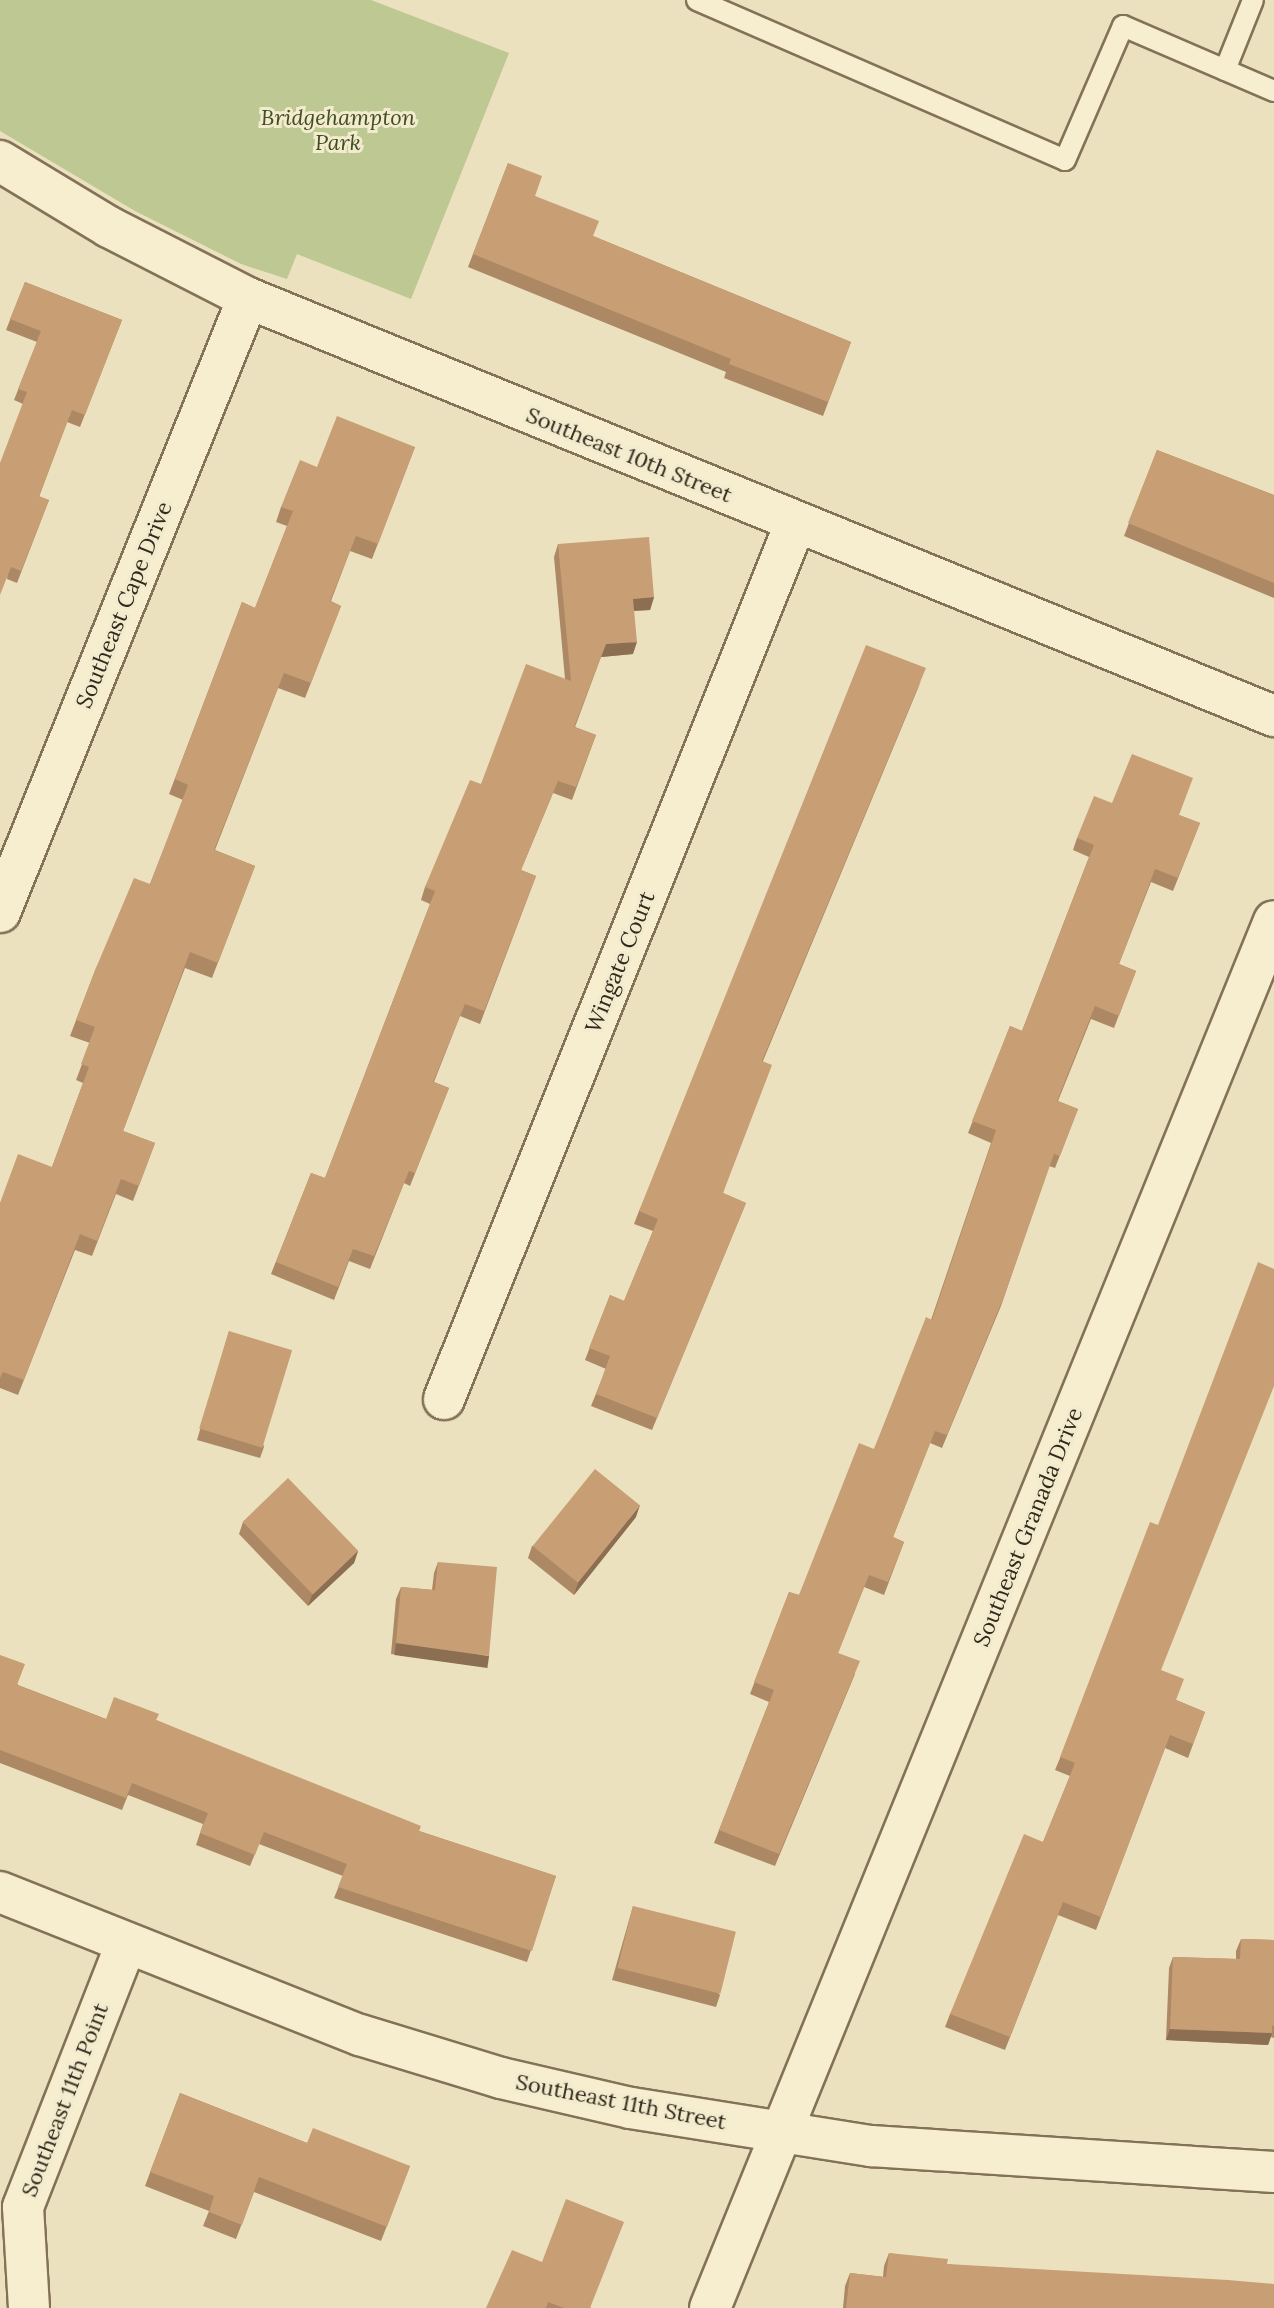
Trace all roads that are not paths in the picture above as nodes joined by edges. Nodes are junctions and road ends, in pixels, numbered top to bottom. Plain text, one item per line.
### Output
1 (697, 0) edge
2 (1253, 0) edge
3 (1225, 70) junction
4 (1274, 91) edge
5 (0, 161) edge
6 (248, 298) junction
7 (795, 524) junction
8 (1274, 716) edge
9 (0, 912) edge
10 (1274, 921) edge
11 (444, 1399) dead end
12 (0, 1892) edge
13 (126, 1944) junction
14 (782, 2133) junction
15 (1274, 2172) edge
16 (29, 2308) edge
17 (710, 2308) edge

1 - 3 lane
2 - 3 lane
3 - 4 lane
5 - 6 street, Southeast 10th Street
6 - 7 street, Southeast 10th Street
6 - 9 street, Southeast Cape Drive
7 - 8 street, Southeast 10th Street
7 - 11 street, Wingate Court
10 - 14 street, Southeast Granada Drive
12 - 13 street, Southeast 11th Street
13 - 14 street, Southeast 11th Street
13 - 16 street, Southeast 11th Point
14 - 15 street, Southeast 11th Street
14 - 17 street, Southeast Granada Drive

